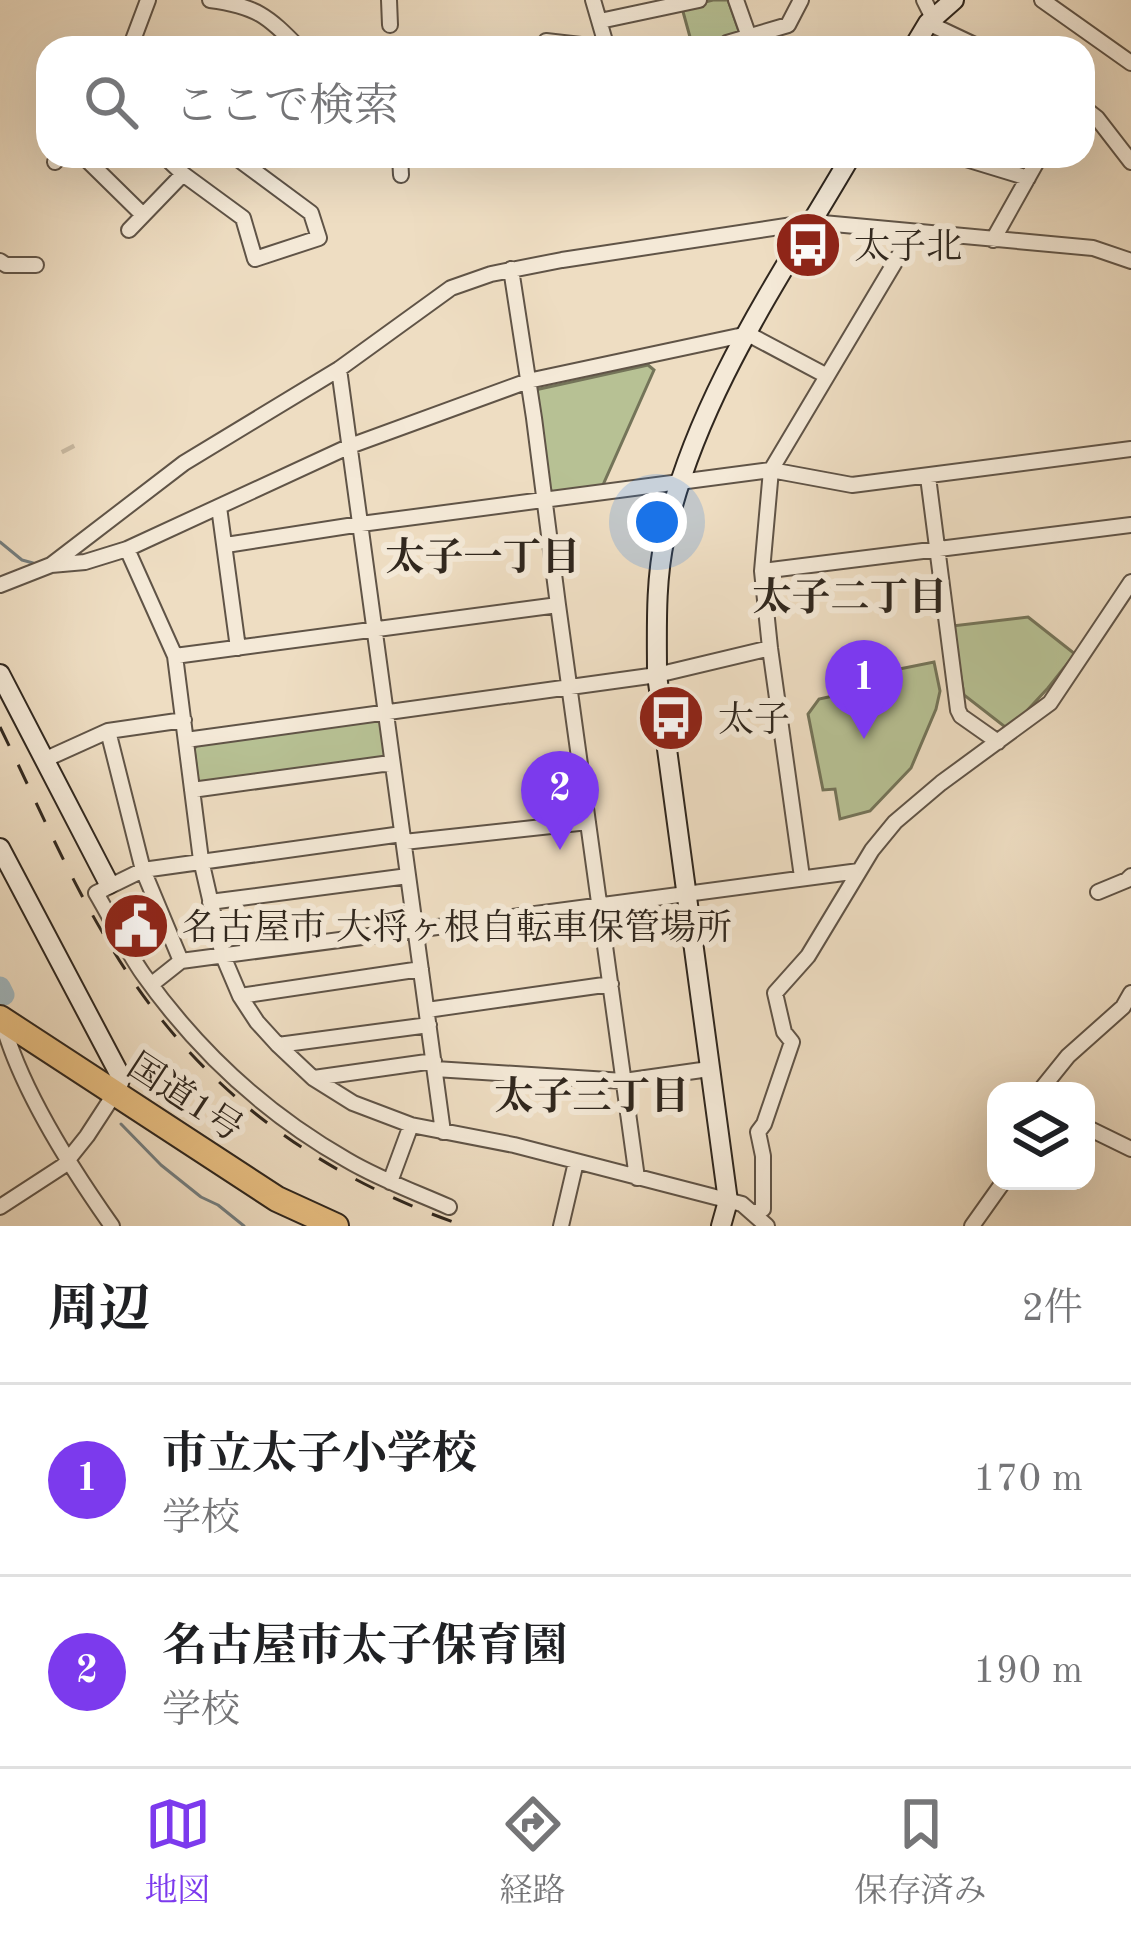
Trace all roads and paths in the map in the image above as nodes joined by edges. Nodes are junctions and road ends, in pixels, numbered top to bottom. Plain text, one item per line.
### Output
1 (148, 0) edge
2 (210, 0) edge
3 (389, 0) edge
4 (593, 0) edge
5 (699, 0) edge
6 (736, 0) edge
7 (801, 0) edge
8 (954, 0) edge
9 (1042, 0) edge
10 (928, 14) edge
11 (600, 21) junction
12 (390, 25) dead end
13 (134, 36) edge
14 (287, 36) edge
15 (604, 36) edge
16 (749, 36) edge
17 (764, 36) edge
18 (962, 36) edge
19 (1093, 36) edge
20 (1095, 38) edge
21 (1131, 63) edge
22 (1095, 116) edge
23 (1131, 162) edge
24 (95, 168) edge
25 (177, 168) edge
26 (250, 168) edge
27 (401, 168) edge
28 (844, 168) edge
29 (995, 168) edge
30 (1033, 168) edge
31 (183, 174) junction
32 (401, 175) dead end
33 (1028, 178) junction
34 (143, 214) junction
35 (812, 222) junction
36 (129, 230) dead end
37 (913, 232) junction
38 (993, 240) junction
39 (0, 261) edge
40 (1131, 261) edge
41 (36, 266) dead end
42 (511, 269) junction
43 (748, 334) junction
44 (339, 369) junction
45 (827, 376) junction
46 (528, 381) junction
47 (350, 446) junction
48 (1131, 449) edge
49 (771, 470) junction
50 (928, 477) junction
51 (680, 482) junction
52 (544, 500) junction
53 (220, 507) junction
54 (361, 524) junction
55 (1131, 525) edge
56 (226, 545) junction
57 (127, 549) junction
58 (935, 550) junction
59 (51, 565) junction
60 (762, 571) junction
61 (1131, 583) edge
62 (0, 585) edge
63 (557, 605) junction
64 (375, 629) junction
65 (238, 648) junction
66 (770, 648) junction
67 (175, 656) junction
68 (0, 674) edge
69 (658, 675) junction
70 (569, 687) junction
71 (386, 712) junction
72 (184, 720) junction
73 (108, 730) junction
74 (186, 740) junction
75 (998, 742) junction
76 (44, 760) junction
77 (393, 765) junction
78 (192, 790) junction
79 (588, 822) junction
80 (403, 838) junction
81 (0, 848) edge
82 (200, 860) junction
83 (143, 870) junction
84 (859, 871) junction
85 (408, 876) junction
86 (1131, 876) edge
87 (802, 878) junction
88 (109, 884) junction
89 (1098, 892) dead end
90 (685, 893) junction
91 (210, 902) junction
92 (598, 904) junction
93 (416, 932) junction
94 (223, 956) junction
95 (181, 961) junction
96 (421, 969) junction
97 (152, 984) junction
98 (611, 984) junction
99 (1131, 993) edge
100 (240, 996) junction
101 (428, 1017) junction
102 (1, 1018) edge
103 (278, 1045) junction
104 (434, 1065) junction
105 (709, 1069) junction
106 (313, 1078) junction
107 (624, 1081) junction
108 (1047, 1082) edge
109 (115, 1093) junction
110 (411, 1125) junction
111 (1095, 1131) edge
112 (443, 1132) junction
113 (1131, 1149) edge
114 (68, 1160) junction
115 (576, 1162) junction
116 (637, 1178) junction
117 (391, 1182) junction
118 (998, 1190) edge
119 (728, 1201) junction
120 (0, 1207) edge
121 (448, 1207) dead end
122 (754, 1213) junction
123 (112, 1226) edge
124 (336, 1226) edge
125 (561, 1226) edge
126 (721, 1226) edge
127 (767, 1226) edge
128 (972, 1226) edge

1 - 13 street
2 - 14 street
3 - 12 street
4 - 11 street
5 - 11 street
6 - 16 street
7 - 17 street
8 - 10 street
9 - 19 street
10 - 18 street
11 - 15 street
20 - 21 street
22 - 23 street
24 - 34 street
25 - 31 street
26 - 31 street
27 - 32 street
28 - 35 street
29 - 33 street
30 - 33 street
31 - 34 street
33 - 38 street
34 - 36 street
35 - 37 street
35 - 42 street
35 - 43 street
37 - 38 street
37 - 45 street
38 - 40 street
39 - 41 street
42 - 44 street
42 - 46 street
43 - 45 street
43 - 46 street
43 - 51 street
44 - 47 street
44 - 59 street
45 - 49 street
46 - 47 street
46 - 52 street
47 - 53 street
47 - 54 street
48 - 50 street
49 - 50 street
49 - 51 street
49 - 60 street
50 - 58 street
51 - 52 street
51 - 69 street
52 - 54 street
52 - 63 street
53 - 56 street
53 - 57 street
54 - 56 street
54 - 64 street
55 - 58 street
56 - 65 street
57 - 59 street
57 - 67 street
58 - 60 street
58 - 75 street
59 - 62 street
60 - 66 street
61 - 75 street
63 - 64 street
63 - 70 street
64 - 65 street
64 - 71 street
65 - 67 street
66 - 69 street
66 - 87 street
67 - 72 street
68 - 76 street
69 - 70 street
69 - 90 street
70 - 71 street
70 - 79 street
71 - 74 street
71 - 77 street
72 - 73 street
72 - 74 street
73 - 76 street
73 - 83 street
74 - 78 street
75 - 84 street
76 - 88 street
77 - 78 street
77 - 80 street
78 - 82 street
79 - 80 street
79 - 92 street
80 - 82 street
80 - 85 street
81 - 109 street
82 - 83 street
82 - 91 street
83 - 88 street
83 - 95 street
84 - 87 street
84 - 122 street
85 - 91 street
85 - 93 street
86 - 89 street
87 - 90 street
88 - 97 street
90 - 92 street
90 - 105 street
91 - 94 street
92 - 93 street
92 - 98 street
93 - 94 street
93 - 96 street
94 - 95 street
94 - 100 street
95 - 97 street
96 - 100 street
96 - 101 street
97 - 117 street
98 - 101 street
98 - 107 street
99 - 108 street
100 - 103 street
101 - 103 street
101 - 104 street
102 - 109 highway, 国道1号
102 - 114 street
103 - 106 street
104 - 106 street
104 - 107 street
104 - 112 street
105 - 107 street
105 - 119 street
106 - 110 street
107 - 116 street
109 - 114 street
109 - 124 highway, 国道1号
110 - 112 street
110 - 117 street
111 - 113 street
112 - 115 street
114 - 120 street
114 - 123 street
115 - 116 street
115 - 125 street
116 - 119 street
117 - 121 street
118 - 128 street
119 - 122 street
119 - 126 street
122 - 127 street

